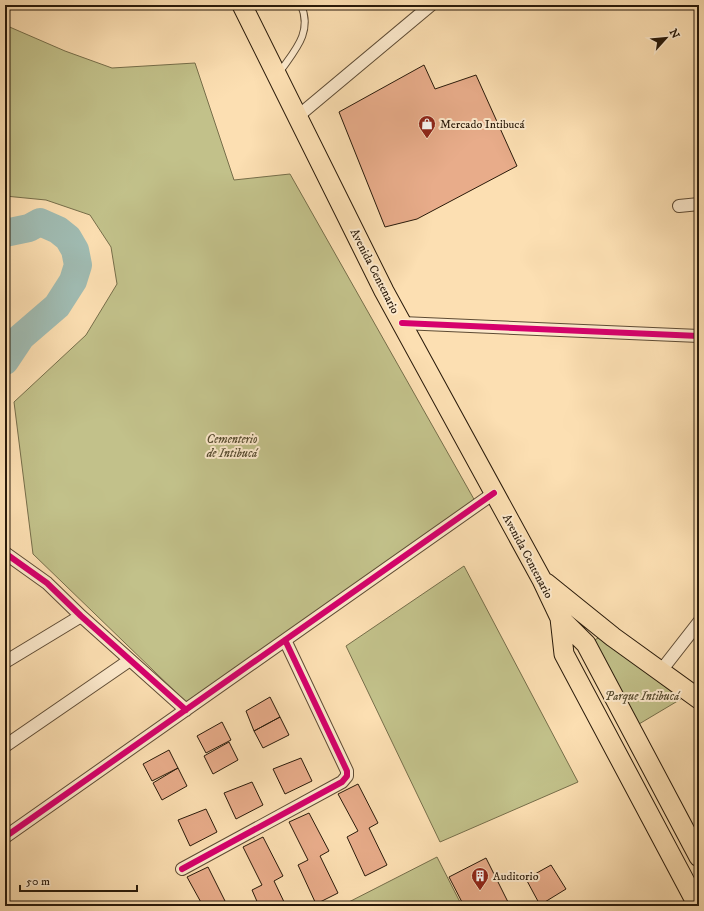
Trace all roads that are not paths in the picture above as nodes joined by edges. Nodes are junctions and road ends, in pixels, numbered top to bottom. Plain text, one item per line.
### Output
1 (242, 5) edge
2 (301, 5) edge
3 (431, 5) edge
4 (277, 76) junction
5 (298, 117) junction
6 (699, 204) edge
7 (679, 206) dead end
8 (402, 323) junction
9 (699, 336) edge
10 (494, 493) junction
11 (5, 553) edge
12 (542, 580) junction
13 (81, 616) junction
14 (560, 618) junction
15 (699, 622) edge
16 (286, 640) junction
17 (130, 660) junction
18 (5, 662) edge
19 (660, 672) junction
20 (699, 700) edge
21 (186, 710) junction
22 (5, 746) edge
23 (5, 837) edge
24 (699, 857) edge
25 (182, 869) dead end
26 (698, 906) edge

1 - 4 main road, Avenida Centenario
2 - 4 lane
3 - 5 street
4 - 5 main road, Avenida Centenario
5 - 8 main road, Avenida Centenario
6 - 7 street
8 - 9 street
8 - 10 main road, Avenida Centenario
10 - 12 main road, Avenida Centenario
10 - 16 street
11 - 13 street
12 - 14 main road, Avenida Centenario
12 - 19 main road
13 - 17 street
13 - 18 street
14 - 24 main road, Avenida Centenario
14 - 26 main road, Avenida Centenario
15 - 19 street
16 - 21 street
16 - 25 street
17 - 21 street
17 - 22 street
19 - 20 main road
21 - 23 street

